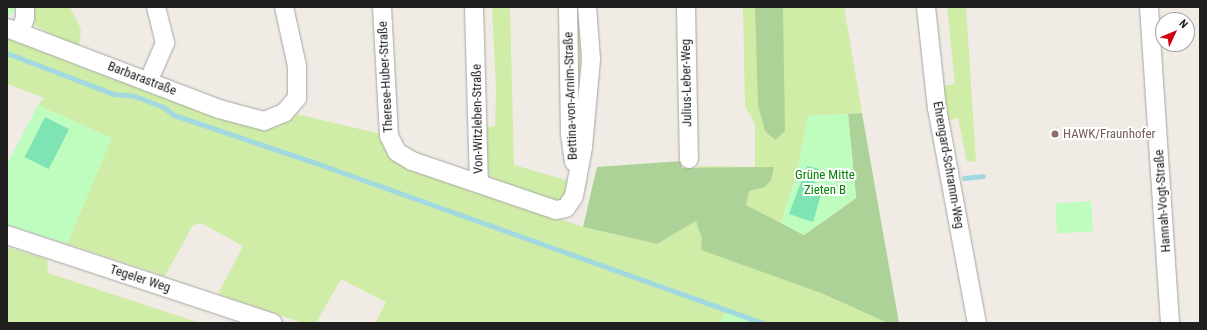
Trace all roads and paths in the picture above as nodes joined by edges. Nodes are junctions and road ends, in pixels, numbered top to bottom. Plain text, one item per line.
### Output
1 (25, 7) edge
2 (156, 7) edge
3 (284, 7) edge
4 (382, 7) edge
5 (474, 7) edge
6 (568, 7) edge
7 (587, 7) edge
8 (686, 7) edge
9 (926, 7) edge
10 (1149, 7) edge
11 (13, 31) edge
12 (148, 82) junction
13 (688, 159) dead end
14 (412, 161) joint
15 (479, 183) junction
16 (576, 185) junction
17 (7, 235) edge
18 (273, 323) edge
19 (977, 323) edge
20 (1170, 323) edge

1 - 11 street
2 - 12 street
3 - 12 street, Barbarastraße
4 - 14 street, Therese-Huber-Straße
5 - 15 street, Von-Witzleben-Straße
6 - 16 street, Bettina-von-Arnim-Straße
7 - 16 street, Bettina-von-Arnim-Straße
8 - 13 street, Julius-Leber-Weg
9 - 19 street, Ehrengard-Schramm-Weg
10 - 20 street, Hannah-Vogt-Straße
11 - 12 street, Barbarastraße
14 - 15 street, Von-Witzleben-Straße
15 - 16 street, Bettina-von-Arnim-Straße
17 - 18 street, Tegeler Weg

